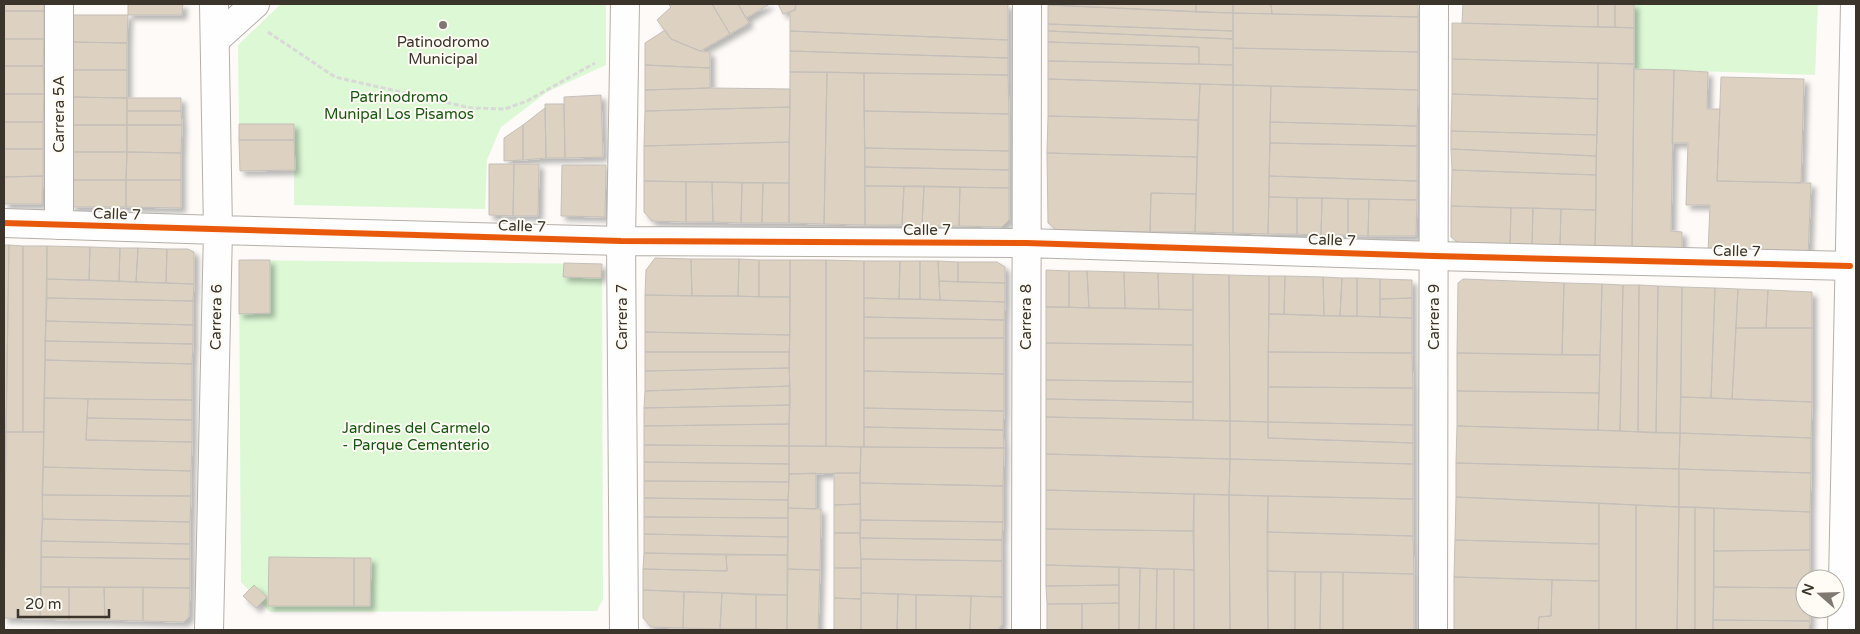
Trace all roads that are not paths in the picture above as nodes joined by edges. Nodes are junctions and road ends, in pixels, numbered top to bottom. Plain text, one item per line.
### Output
1 (59, 4) edge
2 (214, 4) edge
3 (625, 4) edge
4 (1027, 4) edge
5 (1434, 4) edge
6 (1855, 4) edge
7 (248, 10) edge
8 (216, 39) junction
9 (4, 223) edge
10 (59, 224) junction
11 (218, 230) junction
12 (621, 241) junction
13 (1026, 243) junction
14 (1434, 256) junction
15 (1850, 266) junction
16 (209, 630) edge
17 (624, 630) edge
18 (1026, 630) edge
19 (1433, 630) edge
20 (1842, 630) edge

1 - 10 street, Carrera 5A
2 - 8 street, Carrera 6
3 - 12 street, Carrera 7
4 - 13 street, Carrera 8
5 - 14 street, Carrera 9
6 - 15 street
7 - 8 street
8 - 11 street, Carrera 6
9 - 10 street, Calle 7
10 - 11 street, Calle 7
11 - 12 street, Calle 7
11 - 16 street, Carrera 6
12 - 13 street, Calle 7
12 - 17 street, Carrera 7
13 - 14 street, Calle 7
13 - 18 street, Carrera 8
14 - 15 street, Calle 7
14 - 19 street, Carrera 9
15 - 20 street

